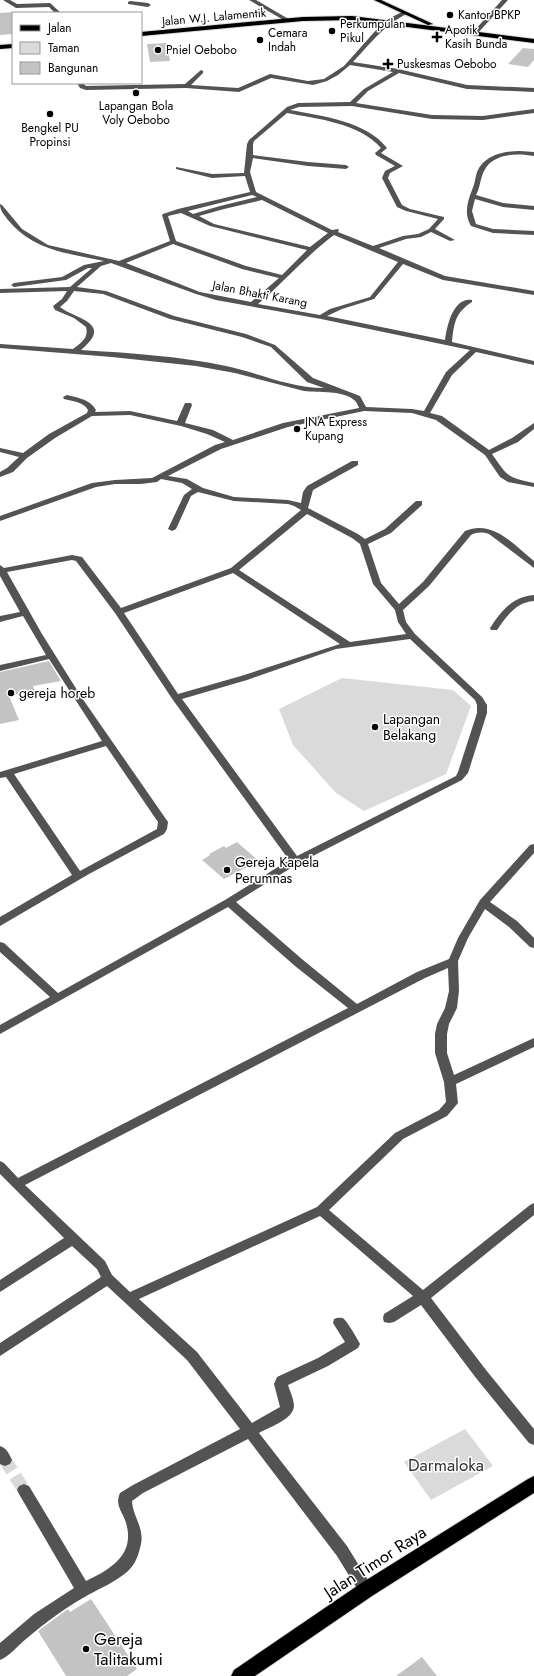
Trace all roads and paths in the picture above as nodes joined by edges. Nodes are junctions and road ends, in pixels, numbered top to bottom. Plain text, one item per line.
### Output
1 (152, 0) edge
2 (252, 0) edge
3 (377, 0) edge
4 (505, 0) edge
5 (49, 2) edge
6 (6, 3) edge
7 (130, 3) dead end
8 (57, 12) edge
9 (404, 13) junction
10 (289, 20) junction
11 (388, 22) junction
12 (442, 30) junction
13 (474, 33) junction
14 (142, 34) edge
15 (534, 41) edge
16 (12, 46) edge
17 (0, 47) edge
18 (349, 63) junction
19 (398, 71) junction
20 (201, 72) dead end
21 (80, 84) edge
22 (186, 86) junction
23 (534, 90) edge
24 (352, 104) junction
25 (286, 111) junction
26 (534, 111) edge
27 (534, 154) edge
28 (250, 156) junction
29 (346, 167) dead end
30 (178, 168) dead end
31 (248, 174) junction
32 (253, 193) junction
33 (473, 196) junction
34 (262, 198) junction
35 (0, 206) edge
36 (534, 208) edge
37 (180, 210) junction
38 (193, 216) junction
39 (340, 228) dead end
40 (431, 230) junction
41 (332, 232) junction
42 (534, 233) edge
43 (452, 240) dead end
44 (174, 242) junction
45 (373, 248) junction
46 (311, 249) junction
47 (402, 261) junction
48 (116, 262) junction
49 (99, 265) junction
50 (283, 277) junction
51 (0, 286) edge
52 (72, 289) junction
53 (0, 291) edge
54 (534, 293) edge
55 (470, 301) dead end
56 (252, 305) junction
57 (321, 317) junction
58 (448, 343) junction
59 (0, 346) edge
60 (474, 350) junction
61 (75, 351) junction
62 (534, 363) edge
63 (334, 390) junction
64 (67, 397) dead end
65 (188, 405) dead end
66 (364, 409) junction
67 (90, 414) junction
68 (426, 414) junction
69 (182, 424) junction
70 (534, 425) edge
71 (231, 442) junction
72 (0, 450) edge
73 (488, 453) junction
74 (24, 456) junction
75 (355, 463) dead end
76 (0, 475) edge
77 (162, 477) junction
78 (534, 485) edge
79 (197, 489) junction
80 (419, 503) dead end
81 (305, 509) junction
82 (0, 519) edge
83 (172, 530) dead end
84 (364, 543) junction
85 (534, 565) edge
86 (0, 570) edge
87 (234, 570) junction
88 (534, 598) edge
89 (399, 609) junction
90 (120, 612) junction
91 (25, 613) junction
92 (0, 619) edge
93 (494, 628) dead end
94 (412, 636) junction
95 (347, 644) junction
96 (52, 656) junction
97 (0, 668) edge
98 (176, 698) junction
99 (106, 742) junction
100 (4, 774) edge
101 (534, 847) edge
102 (295, 861) junction
103 (78, 876) junction
104 (229, 902) junction
105 (484, 903) junction
106 (0, 922) edge
107 (534, 944) edge
108 (0, 946) edge
109 (452, 962) junction
110 (56, 997) junction
111 (356, 1009) junction
112 (0, 1030) edge
113 (534, 1042) edge
114 (450, 1082) junction
115 (0, 1166) edge
116 (16, 1184) junction
117 (534, 1208) edge
118 (321, 1210) junction
119 (74, 1238) junction
120 (108, 1279) junction
121 (0, 1287) edge
122 (129, 1298) junction
123 (423, 1298) junction
124 (389, 1318) dead end
125 (339, 1323) dead end
126 (0, 1350) edge
127 (250, 1432) junction
128 (534, 1438) edge
129 (534, 1484) edge
130 (24, 1490) tunnel mouth
131 (83, 1590) junction
132 (366, 1590) junction
133 (0, 1653) edge
134 (240, 1676) edge

1 - 7 street
2 - 10 street
3 - 9 main road
4 - 13 street
5 - 6 street
5 - 8 street
9 - 11 street
9 - 12 main road
10 - 11 main road, Jalan W.J. Lalamentik
10 - 14 main road, Jalan W.J. Lalamentik
11 - 12 main road, Jalan W.J. Lalamentik
11 - 18 street
12 - 13 main road, Jalan W.J. Lalamentik
13 - 15 main road, Jalan W.J. Lalamentik
16 - 17 main road
18 - 19 street
18 - 22 street
19 - 23 street
19 - 24 street
20 - 22 street
21 - 22 street
24 - 25 street
24 - 26 street
25 - 28 street
25 - 40 street
27 - 33 street
28 - 29 street
28 - 31 street
30 - 31 street
31 - 32 street
32 - 34 street
32 - 37 street
33 - 36 street
33 - 42 street
34 - 38 street
34 - 41 street
35 - 48 street, Jalan Bhakti Karang
37 - 38 street
37 - 44 street
38 - 46 street
39 - 41 street
40 - 43 street
40 - 45 street
41 - 45 street
41 - 46 street
44 - 48 street
44 - 50 street
45 - 47 street
46 - 50 street
47 - 54 street
47 - 57 street
48 - 49 street
48 - 56 street, Jalan Bhakti Karang
49 - 51 street
49 - 52 street
50 - 56 street
52 - 53 street
52 - 61 street
52 - 63 street
55 - 58 street
56 - 57 street, Jalan Bhakti Karang
57 - 58 street, Jalan Bhakti Karang
58 - 60 street, Jalan Bhakti Karang
59 - 61 street
60 - 62 street, Jalan Bhakti Karang
60 - 68 street
61 - 63 street
63 - 66 street
64 - 67 street
65 - 69 street
66 - 68 street
66 - 71 street
67 - 69 street
67 - 74 street
68 - 73 street
69 - 71 street
70 - 73 street
71 - 77 street
72 - 74 street
73 - 78 street
74 - 76 street
75 - 81 street
77 - 79 street
77 - 82 street
79 - 81 street
79 - 83 street
80 - 84 street
81 - 84 street
81 - 87 street
84 - 89 street
85 - 89 street
86 - 90 street
86 - 91 street
87 - 90 street
87 - 95 street
88 - 93 street
89 - 94 street
90 - 98 street
91 - 92 street
91 - 96 street
94 - 95 street
94 - 102 street
95 - 98 street
96 - 97 street
96 - 99 street
98 - 102 street
99 - 100 street
99 - 103 street
100 - 103 street
101 - 105 street
102 - 104 street
103 - 106 street
104 - 110 street
104 - 111 street
105 - 107 street
105 - 109 street
108 - 110 street
109 - 111 street
109 - 114 street
110 - 112 street
111 - 116 street
113 - 114 street
114 - 118 street
115 - 116 street
116 - 119 street
117 - 123 street
118 - 122 street
118 - 123 street
119 - 120 street
119 - 121 street
120 - 122 street
120 - 126 street
122 - 127 street
123 - 124 street
123 - 128 street
125 - 127 street
127 - 131 street
127 - 132 street
129 - 132 highway, Jalan Timor Raya
130 - 131 street
131 - 133 street
132 - 134 highway, Jalan Timor Raya

